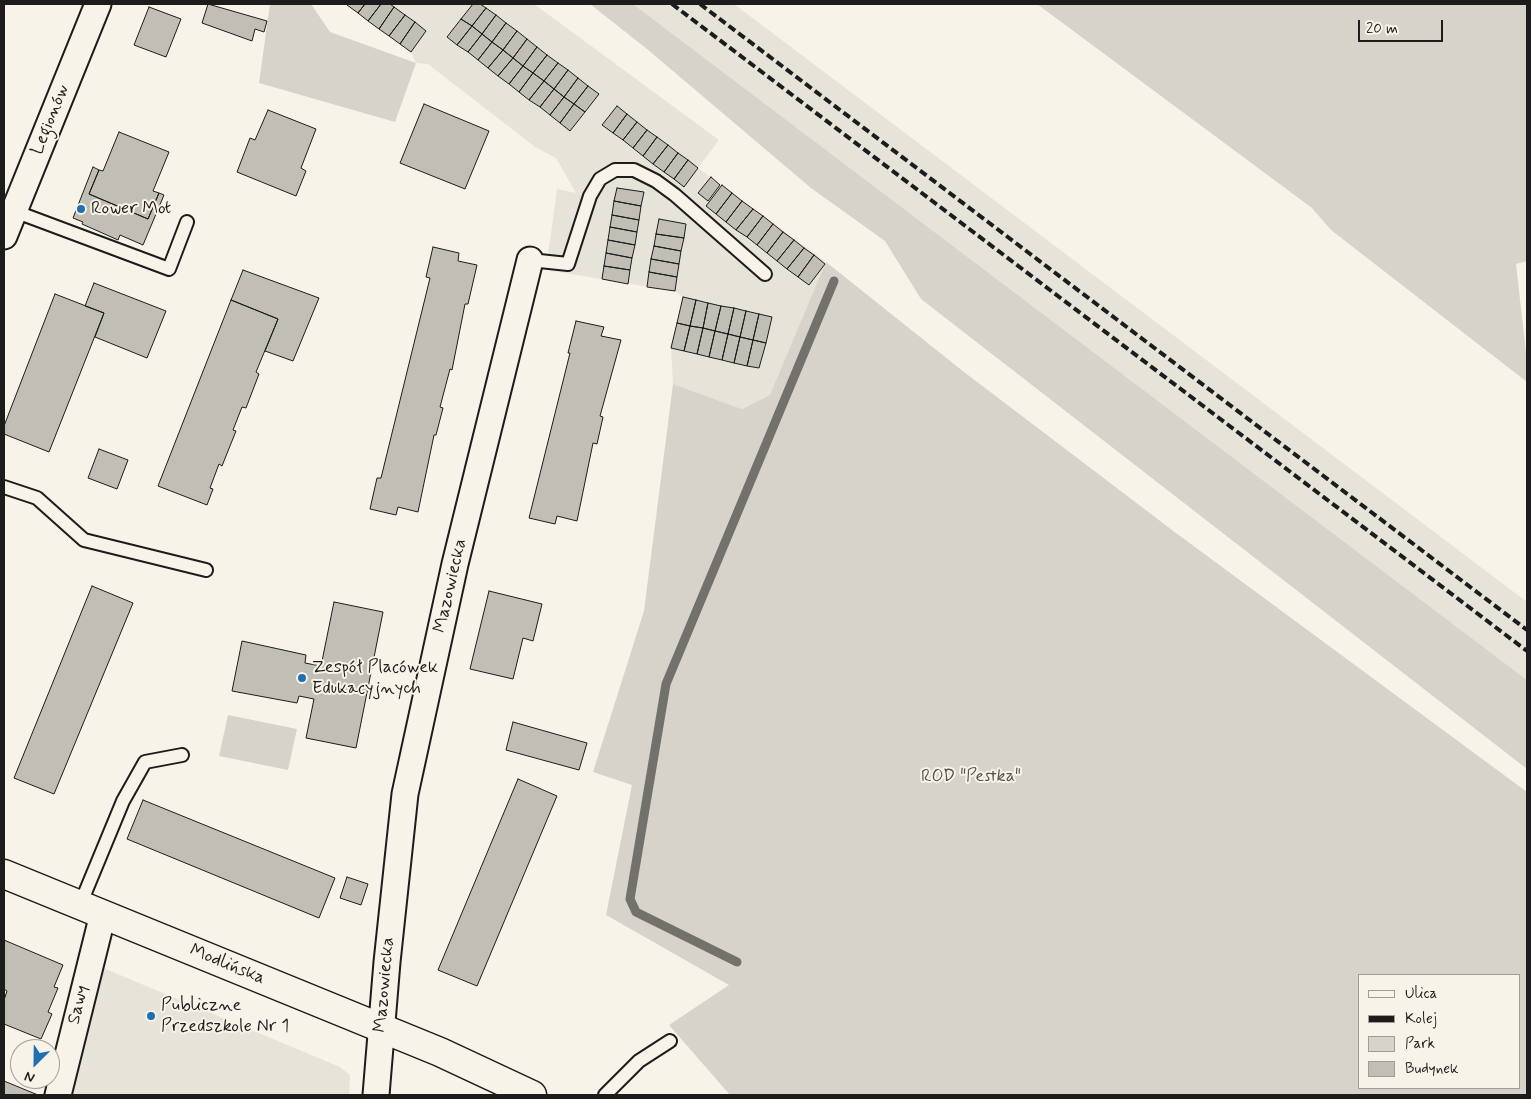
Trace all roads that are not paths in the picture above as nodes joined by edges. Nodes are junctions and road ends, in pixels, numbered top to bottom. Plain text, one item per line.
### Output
1 (98, 4) edge
2 (14, 193) edge
3 (187, 222) dead end
4 (4, 236) edge
5 (530, 260) joint
6 (765, 274) dead end
7 (4, 487) edge
8 (206, 570) dead end
9 (182, 755) dead end
10 (4, 874) edge
11 (91, 910) junction
12 (381, 1027) junction
13 (670, 1041) dead end
14 (58, 1095) edge
15 (376, 1095) edge
16 (532, 1095) edge
17 (605, 1095) edge

1 - 2 street, Legionów
2 - 3 lane
2 - 4 street, Legionów
5 - 6 lane
5 - 12 street, Mazowiecka
7 - 8 lane
9 - 11 lane
10 - 11 main road, Modlińska
11 - 12 main road, Modlińska
11 - 14 street, Sawy
12 - 15 street, Mazowiecka
12 - 16 main road, Modlińska
13 - 17 lane

